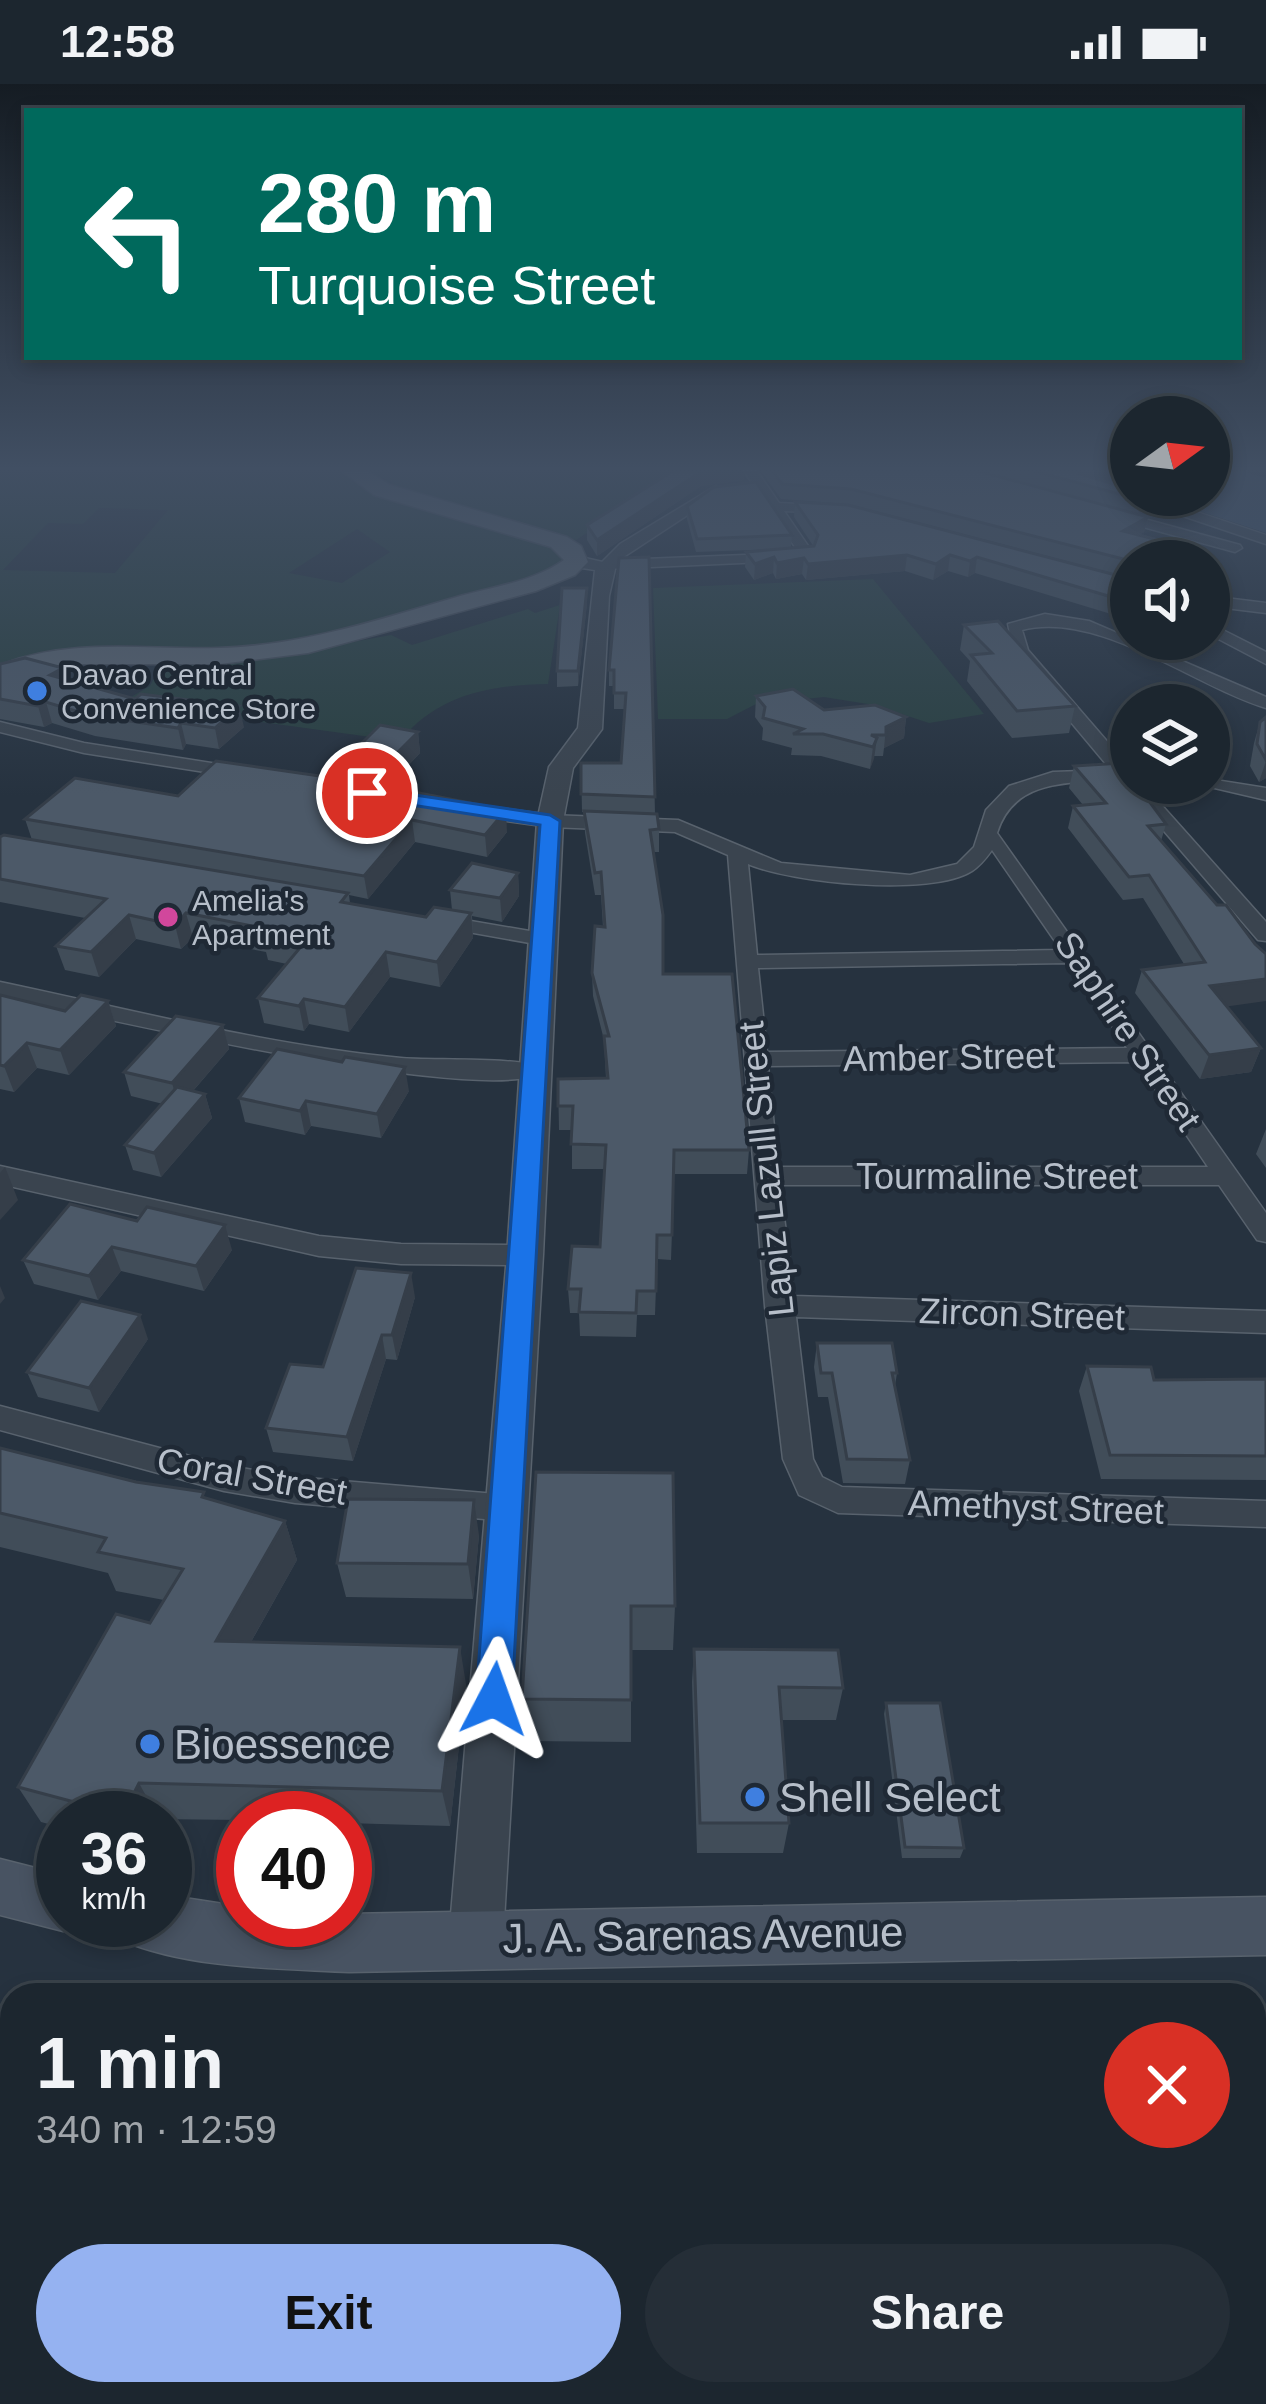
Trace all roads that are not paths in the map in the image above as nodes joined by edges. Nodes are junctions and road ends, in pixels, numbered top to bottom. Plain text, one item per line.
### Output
1 (541, 579) edge
2 (602, 579) edge
3 (1230, 604) edge
4 (1266, 608) edge
5 (1230, 639) edge
6 (1266, 659) edge
7 (0, 675) edge
8 (1222, 684) edge
9 (1230, 687) edge
10 (1266, 703) edge
11 (0, 727) edge
12 (1110, 756) edge
13 (257, 776) edge
14 (1110, 778) edge
15 (1230, 788) edge
16 (1266, 794) edge
17 (1152, 804) edge
18 (454, 808) edge
19 (550, 821) junction
20 (986, 833) junction
21 (737, 850) junction
22 (423, 919) edge
23 (1266, 935) edge
24 (541, 939) junction
25 (1077, 956) junction
26 (745, 962) junction
27 (0, 988) edge
28 (1145, 1055) junction
29 (754, 1059) junction
30 (535, 1070) junction
31 (0, 1175) edge
32 (766, 1176) junction
33 (1228, 1176) junction
34 (1266, 1233) edge
35 (526, 1255) junction
36 (779, 1306) junction
37 (1266, 1322) edge
38 (0, 1418) edge
39 (810, 1486) joint
40 (508, 1508) junction
41 (1266, 1514) edge
42 (0, 1887) edge
43 (36, 1896) edge
44 (1266, 1926) edge
45 (192, 1928) edge
46 (476, 1939) junction

1 - 7 main road
2 - 19 street
3 - 4 street
5 - 6 street
8 - 12 street
9 - 10 street
11 - 13 street
14 - 20 street
15 - 16 street
17 - 23 street
18 - 19 street
19 - 21 street
19 - 24 street
20 - 21 street
20 - 25 street, Saphire Street
21 - 26 street, Lapiz Lazull Street
22 - 24 street
24 - 30 street
25 - 26 street
25 - 28 street, Saphire Street
26 - 29 street, Lapiz Lazull Street
27 - 30 street
28 - 29 street, Amber Street
28 - 33 street, Saphire Street
29 - 32 street, Lapiz Lazull Street
30 - 35 street
31 - 35 street
32 - 33 street, Tourmaline Street
32 - 36 street, Lapiz Lazull Street
33 - 34 street, Saphire Street
35 - 40 street
36 - 37 street, Zircon Street
36 - 39 street, Lapiz Lazull Street
38 - 40 street, Coral Street
39 - 41 street, Amethyst Street
40 - 46 street
42 - 43 main road
44 - 46 main road, J. A. Sarenas Avenue
45 - 46 main road, J. A. Sarenas Avenue

